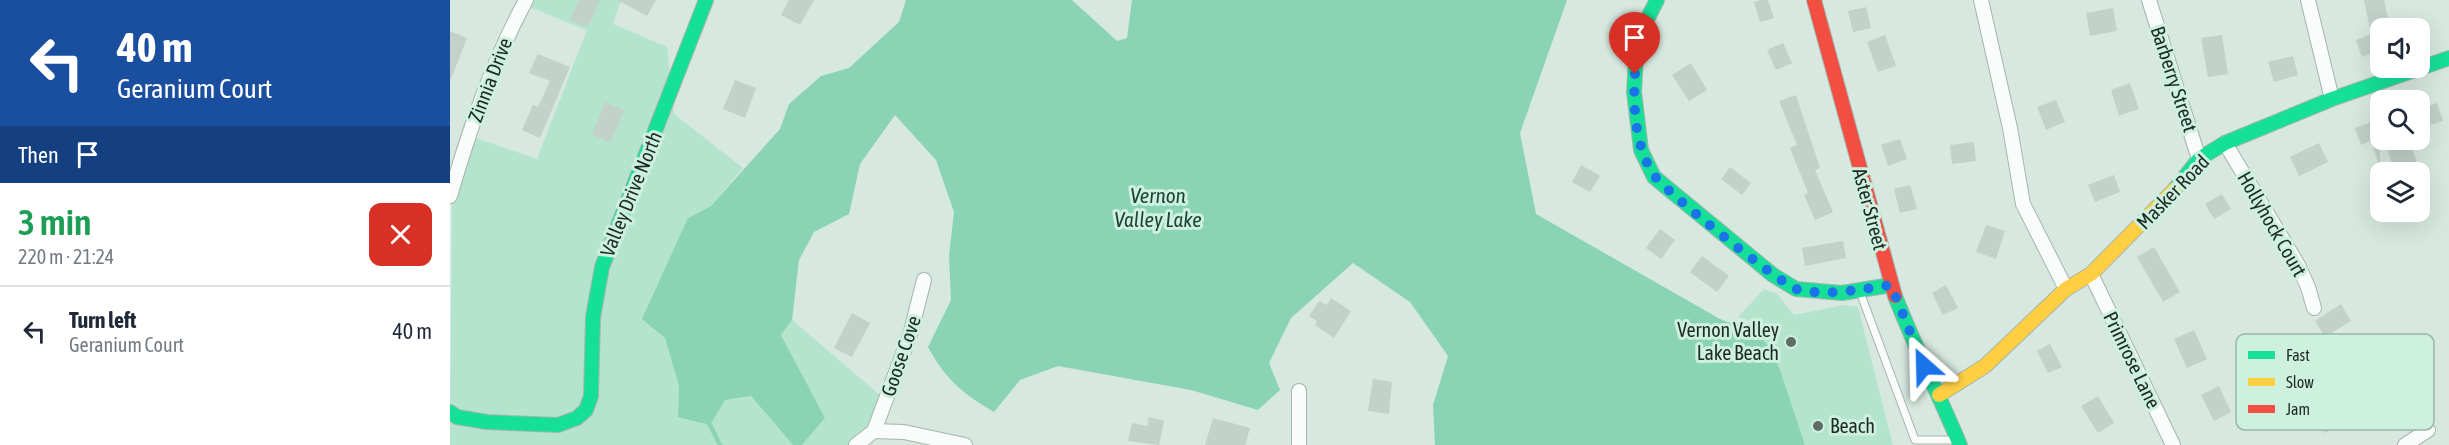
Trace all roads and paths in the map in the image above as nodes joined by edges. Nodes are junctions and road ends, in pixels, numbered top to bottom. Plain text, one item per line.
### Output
1 (526, 0) edge
2 (706, 0) edge
3 (1657, 0) edge
4 (1814, 0) edge
5 (1981, 0) edge
6 (2149, 0) edge
7 (2308, 0) edge
8 (2449, 58) edge
9 (2332, 99) junction
10 (2225, 143) junction
11 (2199, 159) junction
12 (450, 196) edge
13 (2091, 274) junction
14 (924, 280) dead end
15 (1891, 285) junction
16 (2066, 289) junction
17 (1859, 290) junction
18 (2314, 308) dead end
19 (1299, 391) dead end
20 (1939, 394) junction
21 (450, 412) edge
22 (2428, 430) dead end
23 (874, 431) junction
24 (1957, 443) edge
25 (856, 445) edge
26 (965, 445) edge
27 (1299, 445) edge
28 (2173, 445) edge
29 (2405, 445) edge

1 - 12 street, Zinnia Drive
2 - 21 street, Valley Drive North
3 - 17 street
4 - 15 street, Aster Street
5 - 16 street
6 - 11 street, Barberry Street
7 - 9 street
8 - 9 street, Masker Road
9 - 10 street, Masker Road
10 - 11 street, Masker Road
10 - 18 street, Hollyhock Court
11 - 13 street, Masker Road
13 - 16 street, Masker Road
13 - 28 street, Primrose Lane
14 - 23 street, Goose Cove
15 - 17 street
15 - 20 street, Aster Street
16 - 20 street, Masker Road
17 - 24 lane
19 - 27 street
20 - 24 street, Aster Street
22 - 29 street
23 - 25 street
23 - 26 street

